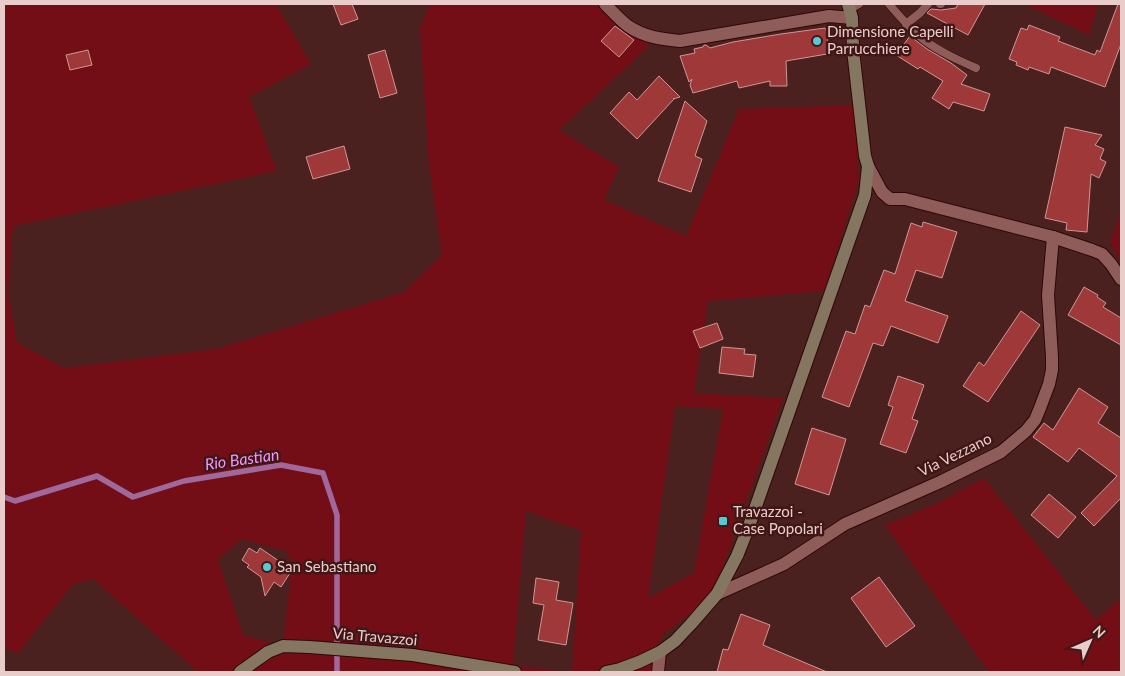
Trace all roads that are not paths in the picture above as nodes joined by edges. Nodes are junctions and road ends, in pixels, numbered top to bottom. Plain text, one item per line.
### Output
1 (605, 4) edge
2 (889, 4) edge
3 (928, 4) edge
4 (852, 9) edge
5 (906, 24) junction
6 (976, 68) dead end
7 (868, 166) junction
8 (1053, 237) junction
9 (1121, 279) edge
10 (717, 594) junction
11 (660, 652) junction
12 (240, 672) edge
13 (515, 672) edge
14 (606, 672) edge
15 (658, 672) edge

1 - 4 street, Via Vezzano
2 - 5 lane
3 - 5 lane
4 - 7 street, Via Vezzano
5 - 6 lane
7 - 8 street, Via Vezzano
7 - 10 street, Via Vezzano
8 - 9 street, Via Vezzano
8 - 10 street, Via Vezzano
10 - 11 street, Via Vezzano
11 - 14 street
11 - 15 street
12 - 13 street, Via Travazzoi

